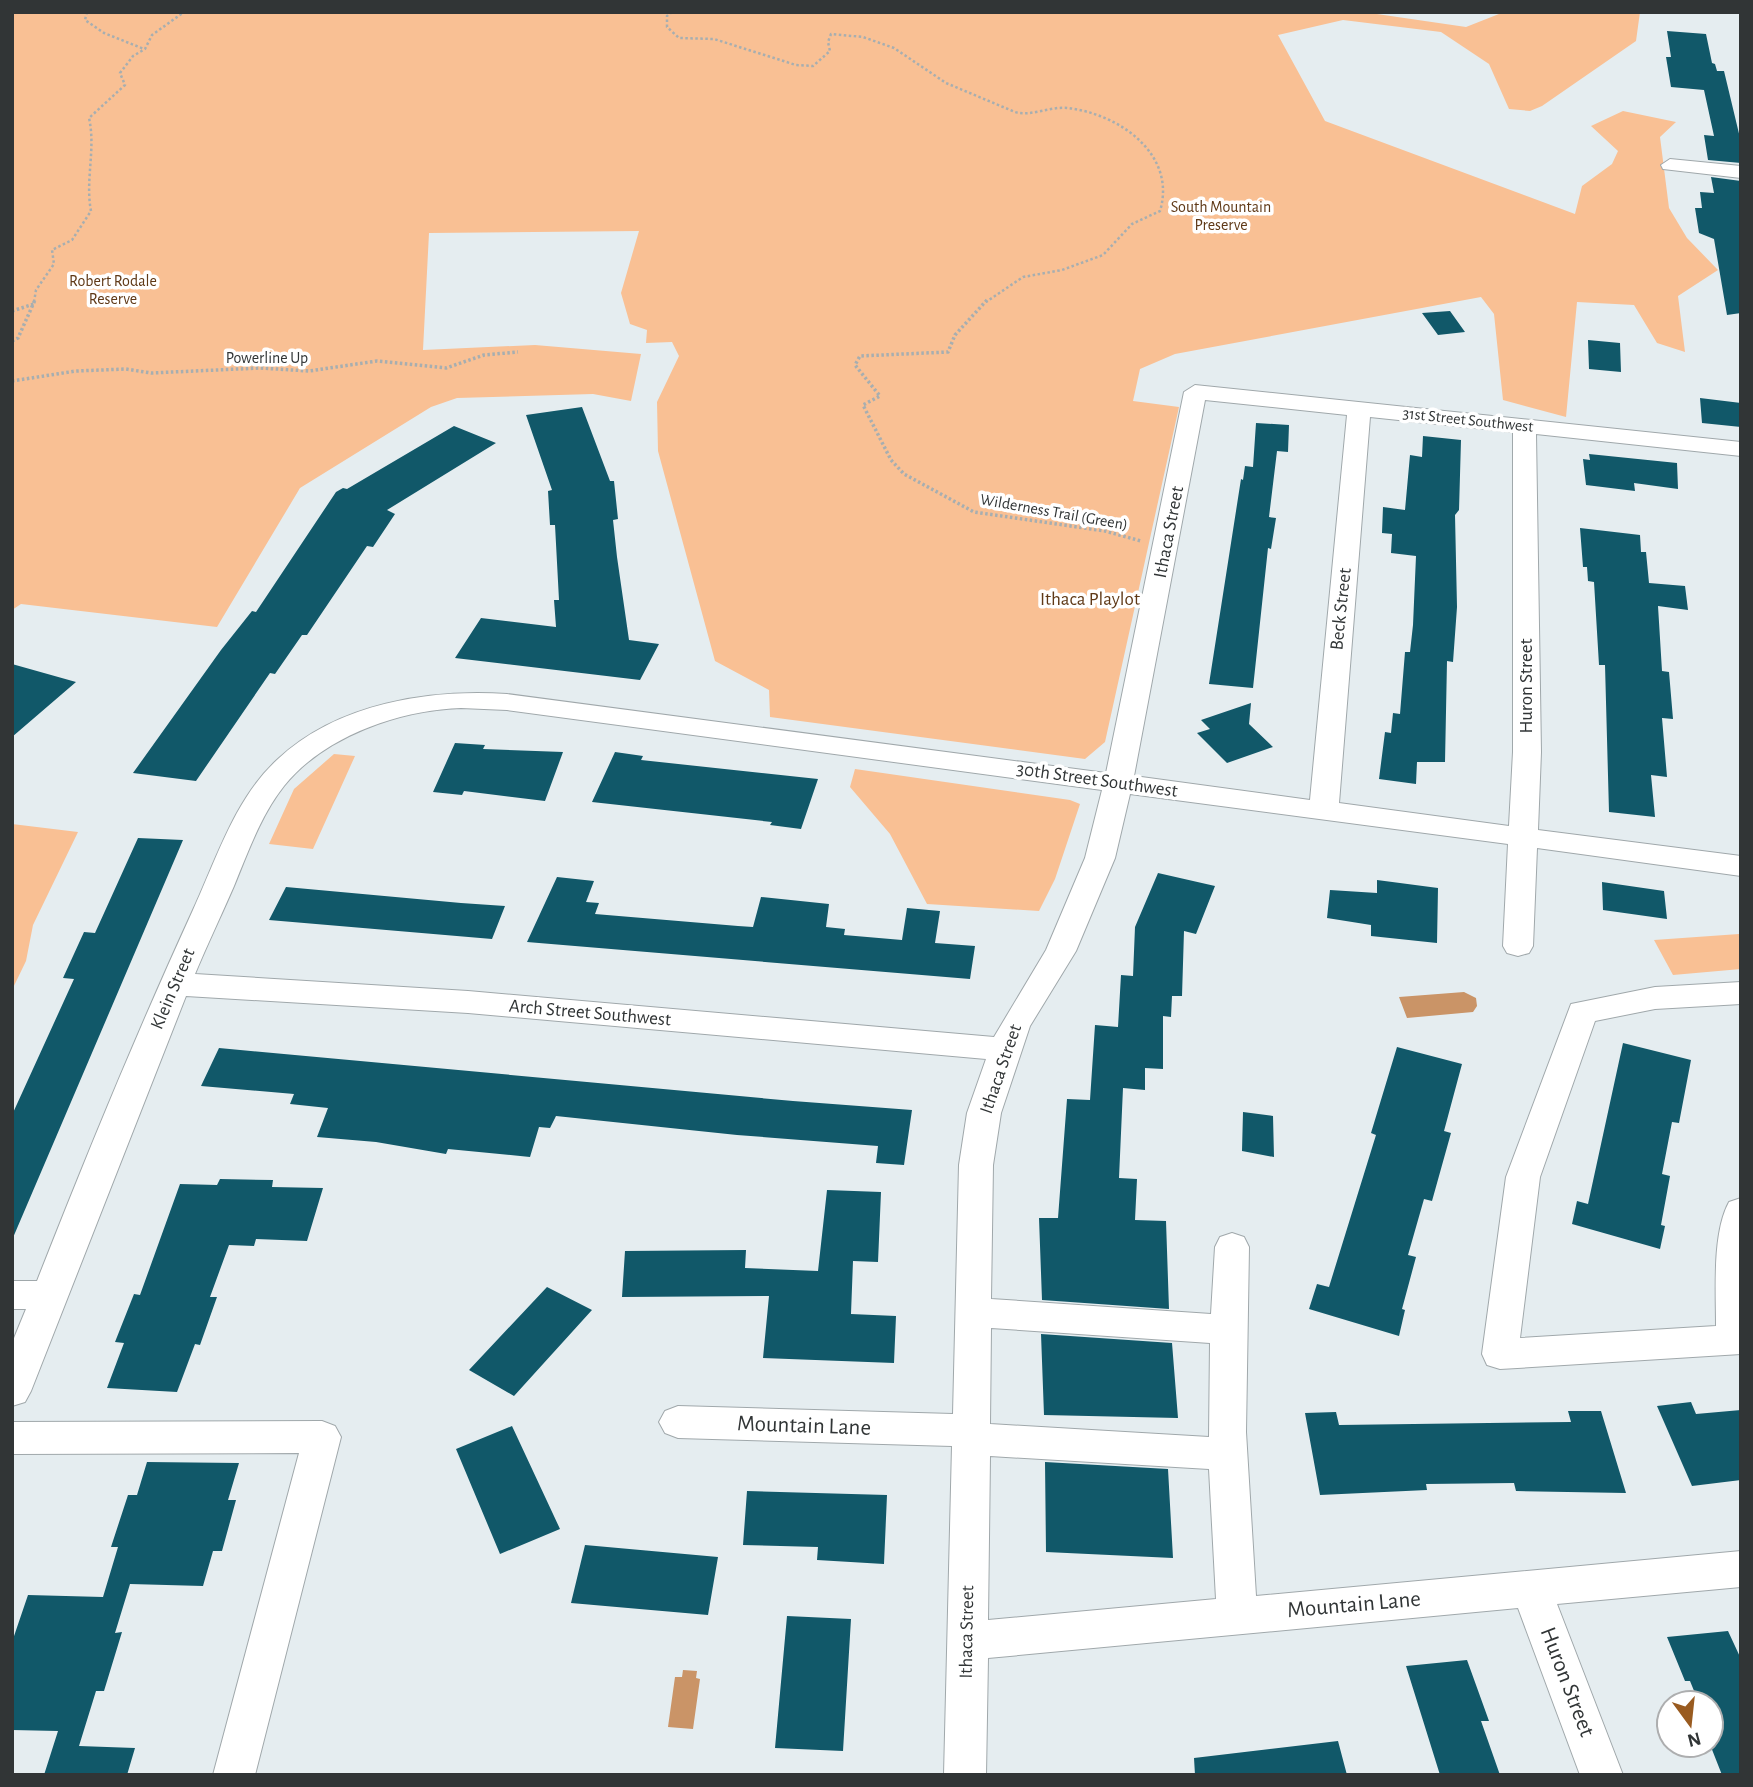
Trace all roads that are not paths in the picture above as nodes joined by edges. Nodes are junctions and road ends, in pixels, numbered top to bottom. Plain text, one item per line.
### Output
1 (1670, 165) dead end
2 (1741, 172) edge
3 (1195, 392) joint
4 (1359, 409) junction
5 (1524, 426) junction
6 (1741, 449) edge
7 (453, 699) joint
8 (1118, 783) junction
9 (1324, 810) junction
10 (1525, 837) junction
11 (1741, 866) edge
12 (1518, 946) dead end
13 (174, 984) junction
14 (1741, 993) edge
15 (1005, 1049) junction
16 (1741, 1211) edge
17 (1232, 1247) dead end
18 (12, 1295) edge
19 (49, 1295) junction
20 (973, 1312) junction
21 (1228, 1330) junction
22 (1737, 1339) edge
23 (12, 1391) edge
24 (678, 1422) dead end
25 (971, 1435) junction
26 (12, 1438) edge
27 (1227, 1454) junction
28 (1741, 1569) edge
29 (1531, 1588) junction
30 (1238, 1617) junction
31 (967, 1641) junction
32 (234, 1775) edge
33 (965, 1775) edge
34 (1602, 1775) edge

1 - 2 street
3 - 4 street, 31st Street Southwest
3 - 8 street, Ithaca Street
4 - 5 street, 31st Street Southwest
4 - 9 street, Beck Street
5 - 6 street, 31st Street Southwest
5 - 10 street, Huron Street
7 - 8 street, 30th Street Southwest
7 - 13 street, Klein Street
8 - 9 street, 30th Street Southwest
8 - 15 street, Ithaca Street
9 - 10 street, 30th Street Southwest
10 - 11 street, 30th Street Southwest
10 - 12 street, Huron Street
13 - 15 street, Arch Street Southwest
13 - 19 street, Klein Street
14 - 22 street
15 - 20 street, Ithaca Street
16 - 22 street
17 - 21 street
18 - 19 street
19 - 23 street, Klein Street
20 - 21 street
20 - 25 street, Ithaca Street
21 - 27 street
24 - 25 street, Mountain Lane
25 - 27 street, Mountain Lane
25 - 31 street, Ithaca Street
26 - 32 street
27 - 30 street
28 - 29 street, Mountain Lane
29 - 30 street, Mountain Lane
29 - 34 street, Huron Street
30 - 31 street, Mountain Lane
31 - 33 street, Ithaca Street

